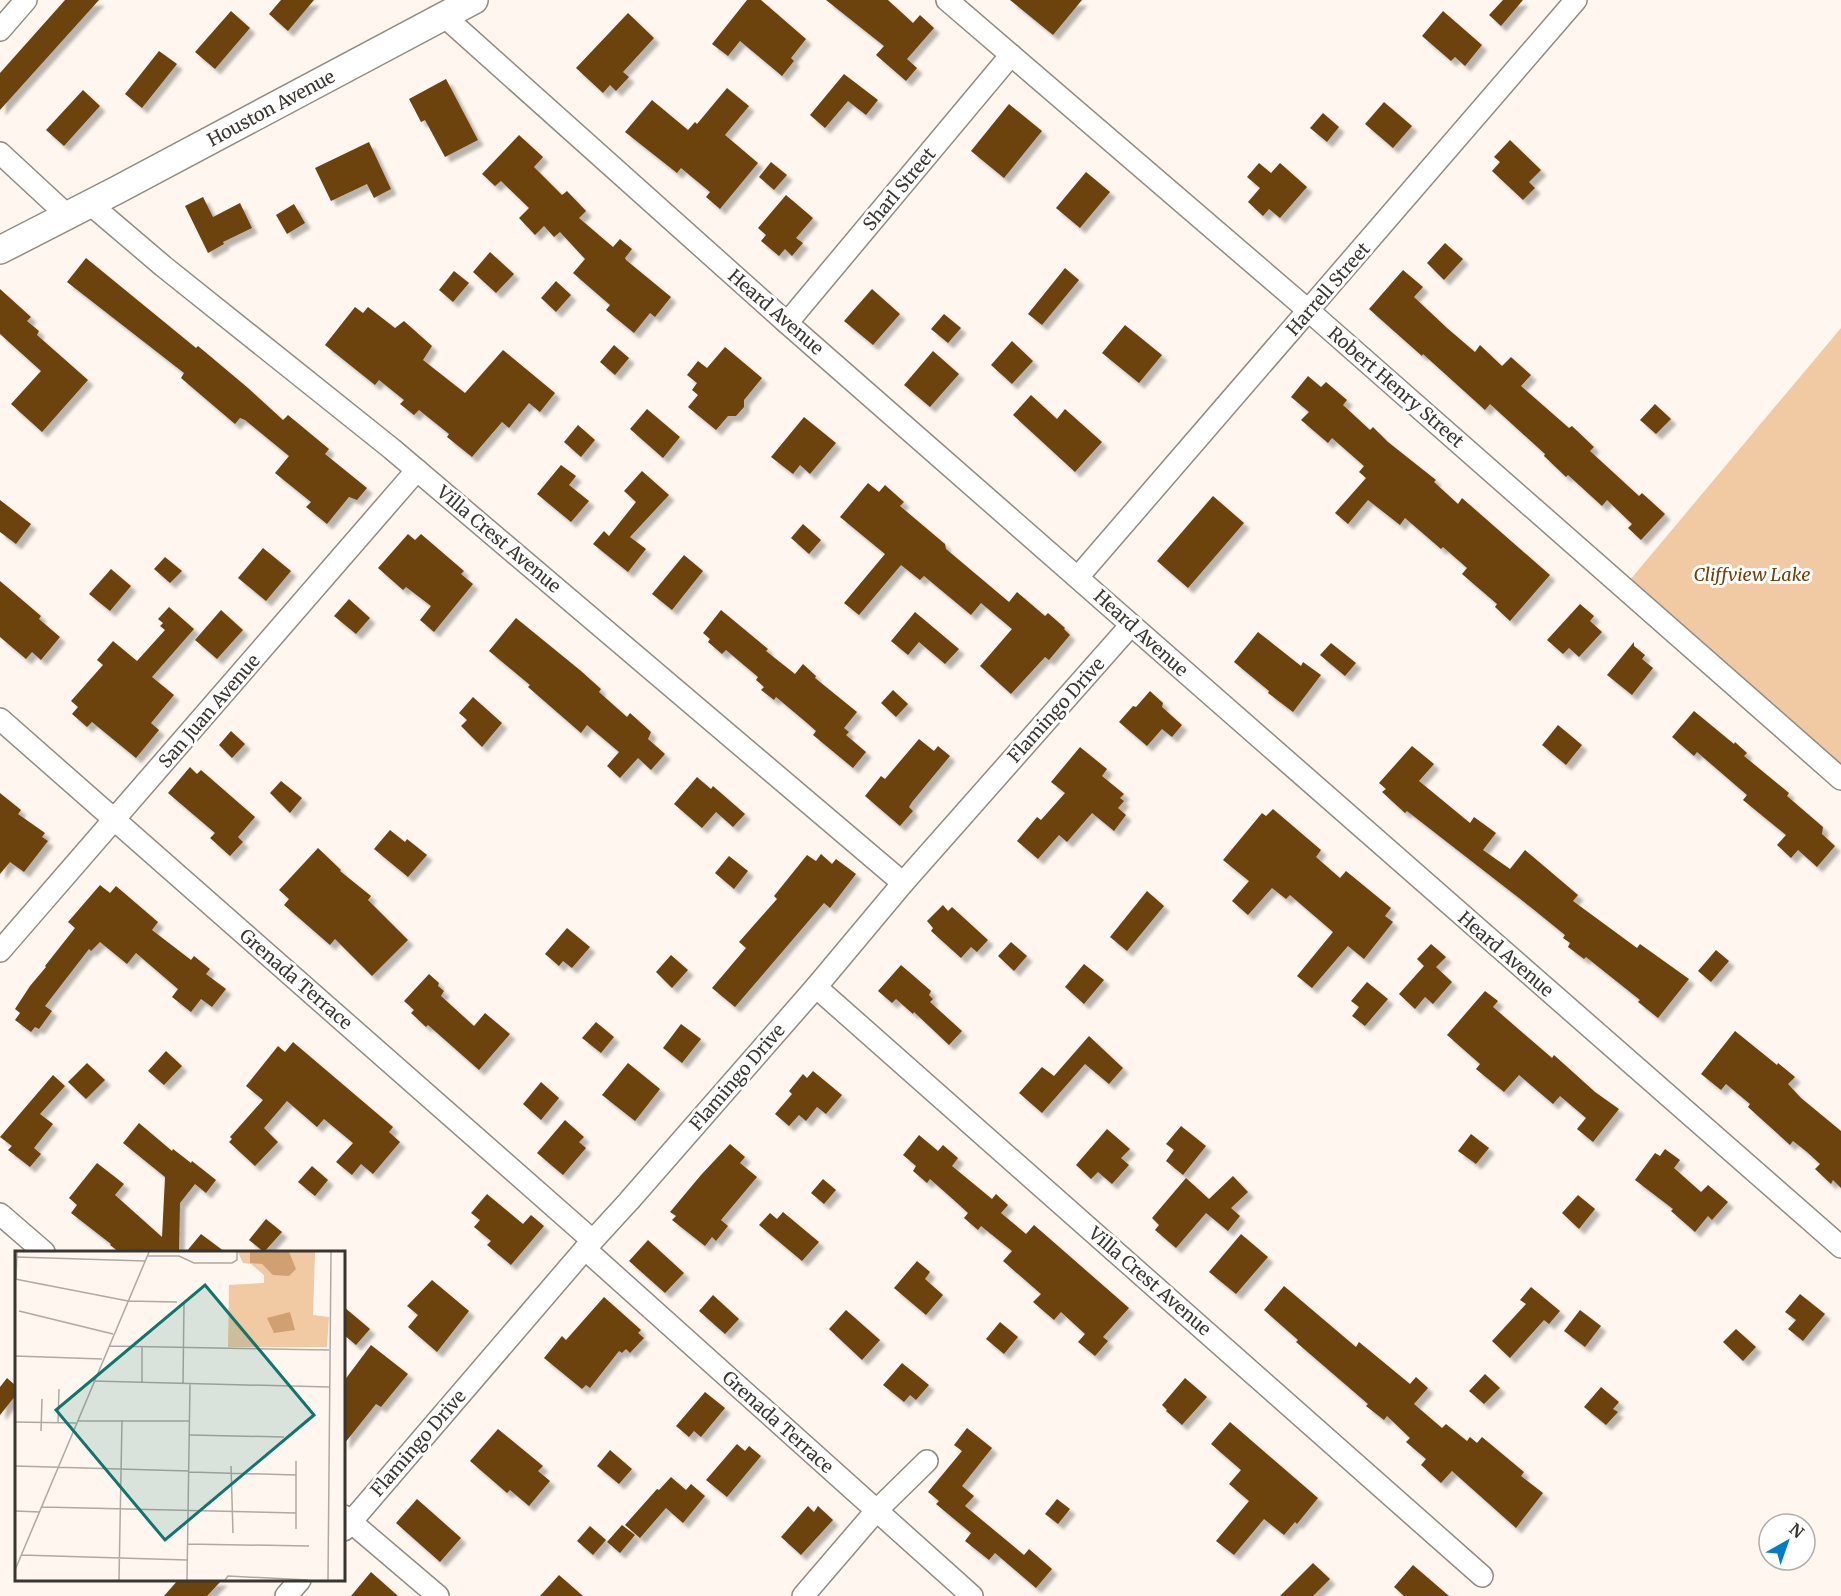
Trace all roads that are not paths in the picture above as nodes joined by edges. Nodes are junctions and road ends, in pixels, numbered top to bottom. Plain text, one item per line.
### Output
1 (26, 0) edge
2 (474, 0) edge
3 (947, 0) edge
4 (1576, 0) edge
5 (444, 16) junction
6 (0, 30) edge
7 (1011, 55) junction
8 (0, 153) edge
9 (79, 209) junction
10 (0, 250) edge
11 (1309, 311) junction
12 (787, 323) junction
13 (417, 470) junction
14 (1078, 577) junction
15 (1131, 625) junction
16 (0, 719) edge
17 (1841, 779) edge
18 (114, 820) junction
19 (903, 883) junction
20 (0, 951) edge
21 (816, 987) junction
22 (0, 1214) edge
23 (588, 1244) junction
24 (1841, 1247) edge
25 (43, 1251) edge
26 (927, 1461) dead end
27 (876, 1511) junction
28 (346, 1523) edge
29 (1482, 1576) dead end
30 (299, 1581) edge
31 (286, 1596) edge
32 (438, 1596) edge
33 (803, 1596) edge
34 (972, 1596) edge

1 - 6 street
2 - 5 street, Houston Avenue
3 - 7 street, Robert Henry Street
4 - 11 street, Harrell Street
5 - 9 street, Houston Avenue
5 - 12 street, Heard Avenue
7 - 11 street, Robert Henry Street
7 - 12 street, Sharl Street
8 - 9 street
9 - 10 street, Houston Avenue
9 - 13 street, Villa Crest Avenue
11 - 14 street, Harrell Street
11 - 17 street, Robert Henry Street
12 - 14 street, Heard Avenue
13 - 18 street, San Juan Avenue
13 - 19 street, Villa Crest Avenue
14 - 15 street, Heard Avenue
15 - 19 street, Flamingo Drive
15 - 24 street, Heard Avenue
16 - 18 street, Grenada Terrace
18 - 20 street, San Juan Avenue
18 - 23 street, Grenada Terrace
19 - 21 street, Flamingo Drive
21 - 23 street, Flamingo Drive
21 - 29 street, Villa Crest Avenue
22 - 25 street
23 - 27 street, Grenada Terrace
23 - 28 street, Flamingo Drive
26 - 27 street
27 - 33 street
27 - 34 street, Grenada Terrace
28 - 32 street
30 - 31 street

